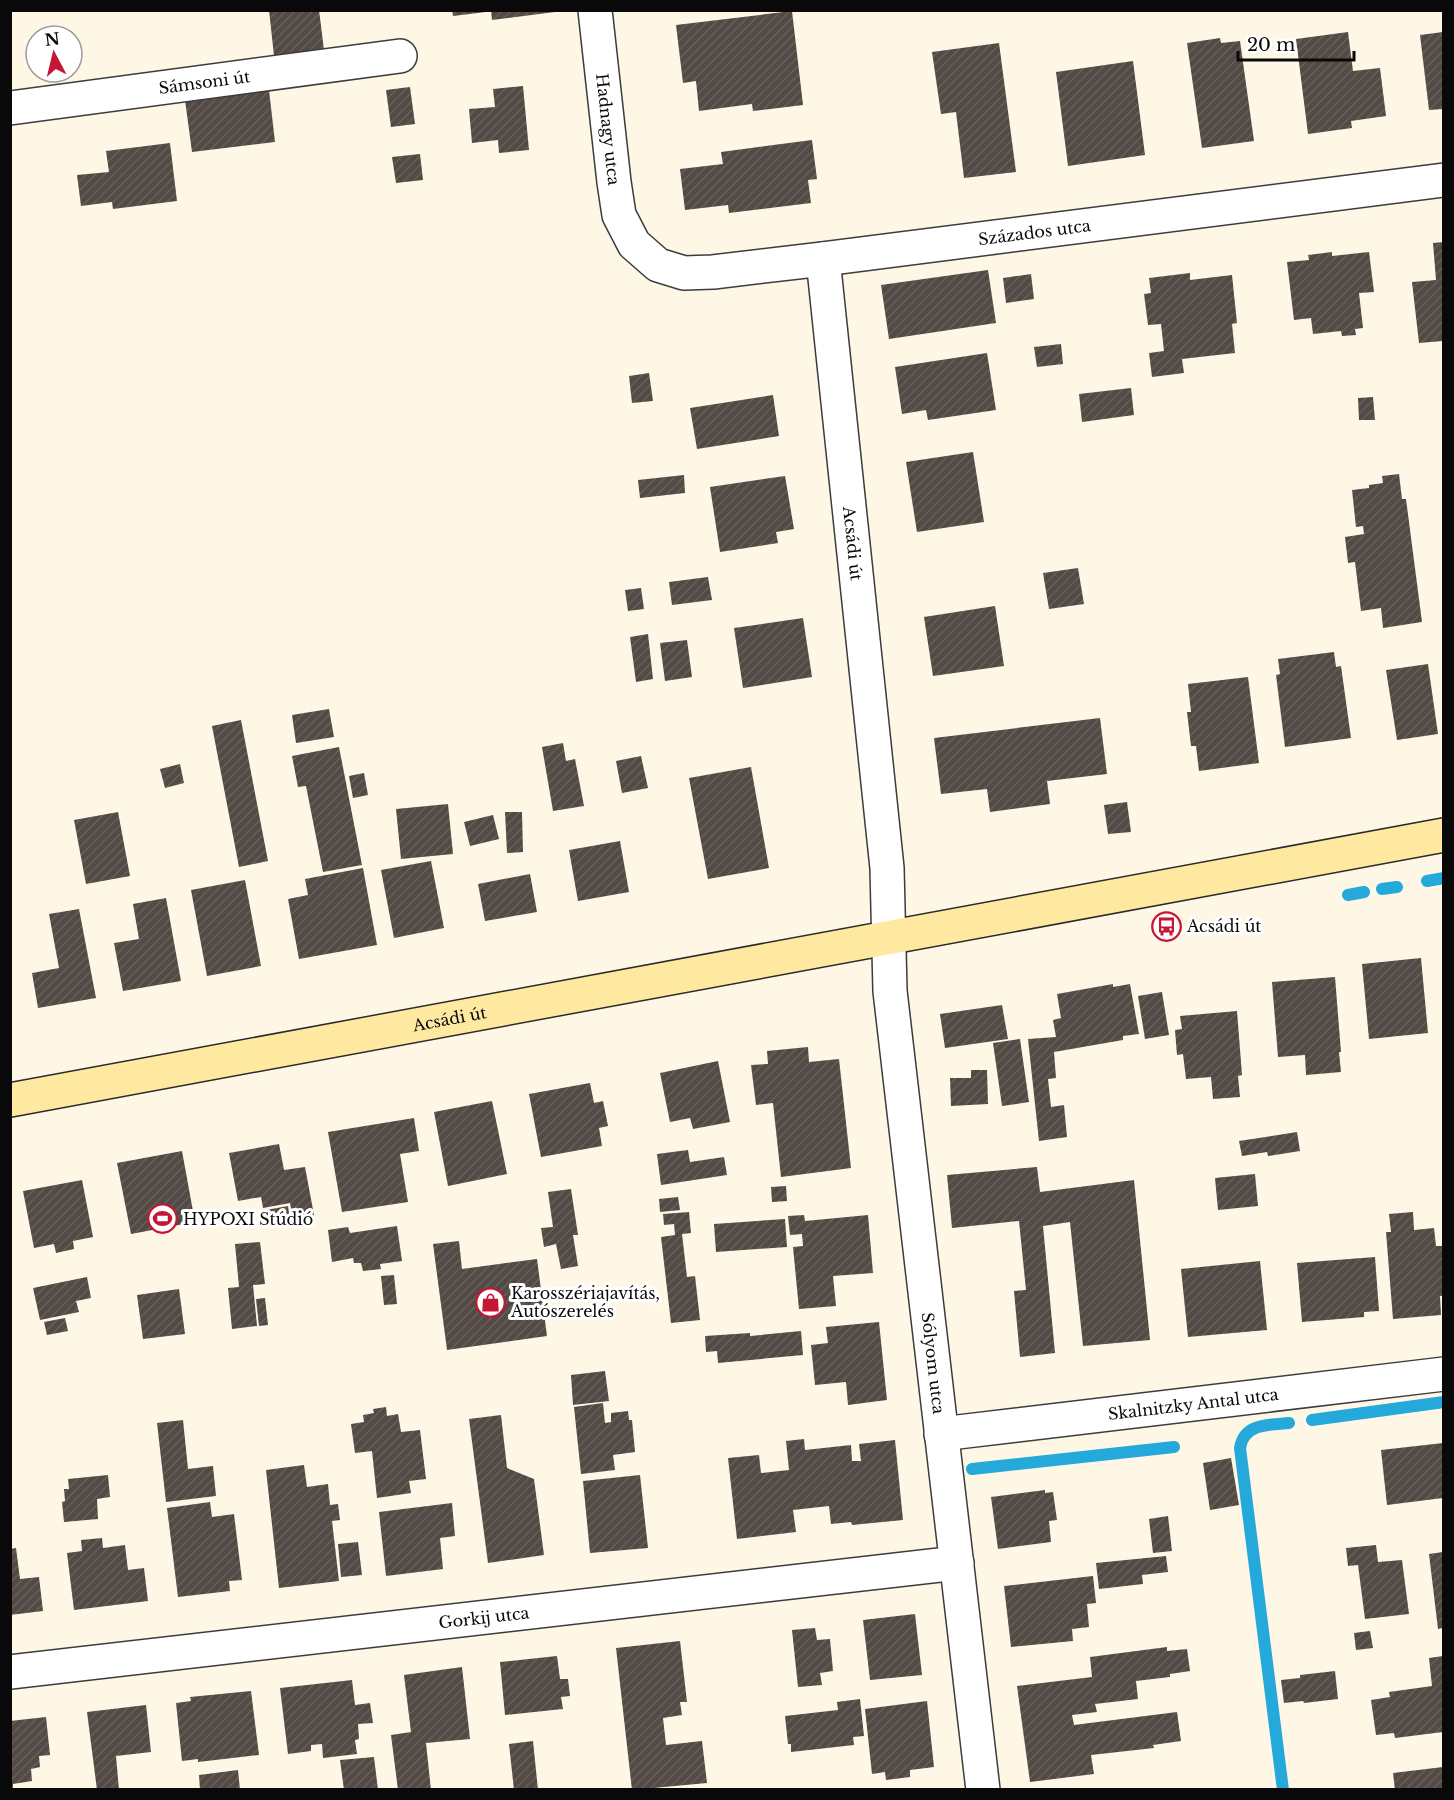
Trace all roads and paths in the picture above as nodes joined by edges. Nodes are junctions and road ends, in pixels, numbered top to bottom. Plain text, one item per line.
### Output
1 (595, 10) edge
2 (400, 56) dead end
3 (10, 108) edge
4 (1443, 180) edge
5 (634, 244) joint
6 (823, 259) junction
7 (1443, 835) edge
8 (888, 937) junction
9 (10, 1100) edge
10 (1443, 1374) edge
11 (941, 1434) junction
12 (957, 1563) junction
13 (10, 1672) edge
14 (983, 1790) edge

1 - 5 street, Hadnagy utca
2 - 3 street, Sámsoni út
4 - 6 street, Százados utca
5 - 6 street, Százados utca
6 - 8 street, Acsádi út
7 - 8 main road, Acsádi út
8 - 9 main road, Acsádi út
8 - 11 street, Sólyom utca
10 - 11 street, Skalnitzky Antal utca
11 - 12 street, Sólyom utca
12 - 13 street, Gorkij utca
12 - 14 street, Sólyom utca

